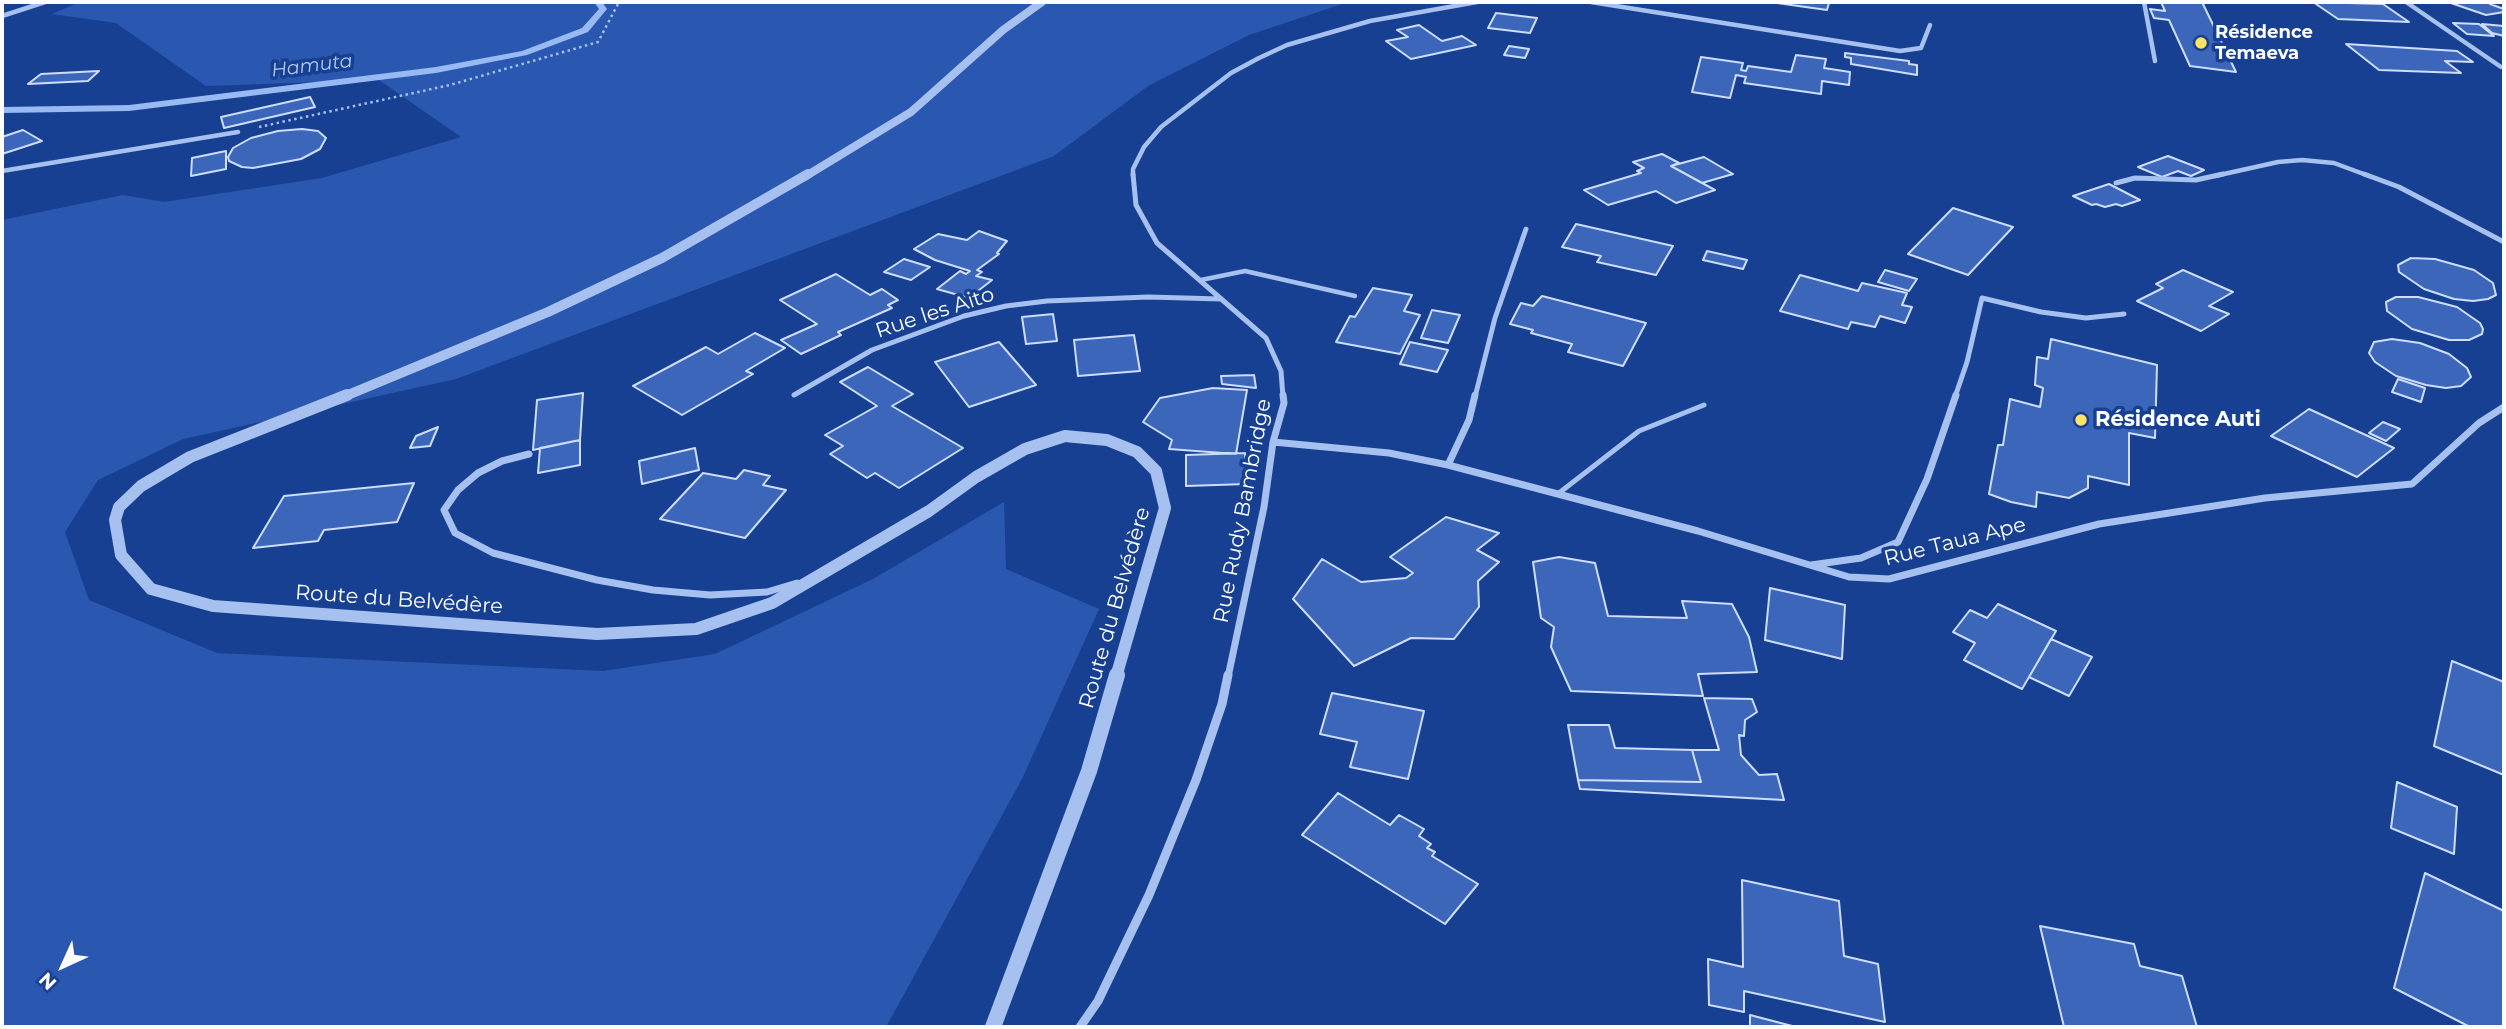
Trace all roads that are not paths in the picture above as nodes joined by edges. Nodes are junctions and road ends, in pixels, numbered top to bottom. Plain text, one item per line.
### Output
1 (45, 2) edge
2 (1042, 2) edge
3 (1472, 2) edge
4 (1477, 2) edge
5 (1591, 2) edge
6 (2144, 2) edge
7 (2406, 2) edge
8 (2, 16) edge
9 (1930, 25) dead end
10 (2155, 61) dead end
11 (2501, 66) dead end
12 (238, 132) road end
13 (2, 171) edge
14 (2116, 183) dead end
15 (1526, 229) dead end
16 (2504, 242) edge
17 (1201, 280) junction
18 (1355, 296) dead end
19 (1222, 299) junction
20 (2124, 314) dead end
21 (794, 395) dead end
22 (1704, 405) dead end
23 (2504, 407) edge
24 (1273, 442) junction
25 (529, 454) dead end
26 (1448, 466) junction
27 (1559, 493) junction
28 (1807, 565) junction
29 (821, 576) junction
30 (993, 1027) edge
31 (1080, 1027) edge

1 - 8 street
2 - 29 street, Route du Belvédère
3 - 4 street, Rue Rudy Bambridge
3 - 17 street, Rue Rudy Bambridge
5 - 9 street
6 - 10 street
7 - 11 street
12 - 13 street
14 - 16 street
15 - 26 street
17 - 18 lane
17 - 19 street, Rue Rudy Bambridge
19 - 21 street, Rue les Aito
19 - 24 street, Rue Rudy Bambridge
20 - 28 street
22 - 27 lane
23 - 28 street, Rue Taua Ape
24 - 26 street, Rue Taua Ape
24 - 31 street, Rue Rudy Bambridge
25 - 29 street
26 - 27 street, Rue Taua Ape
27 - 28 street, Rue Taua Ape
29 - 30 street, Route du Belvédère

